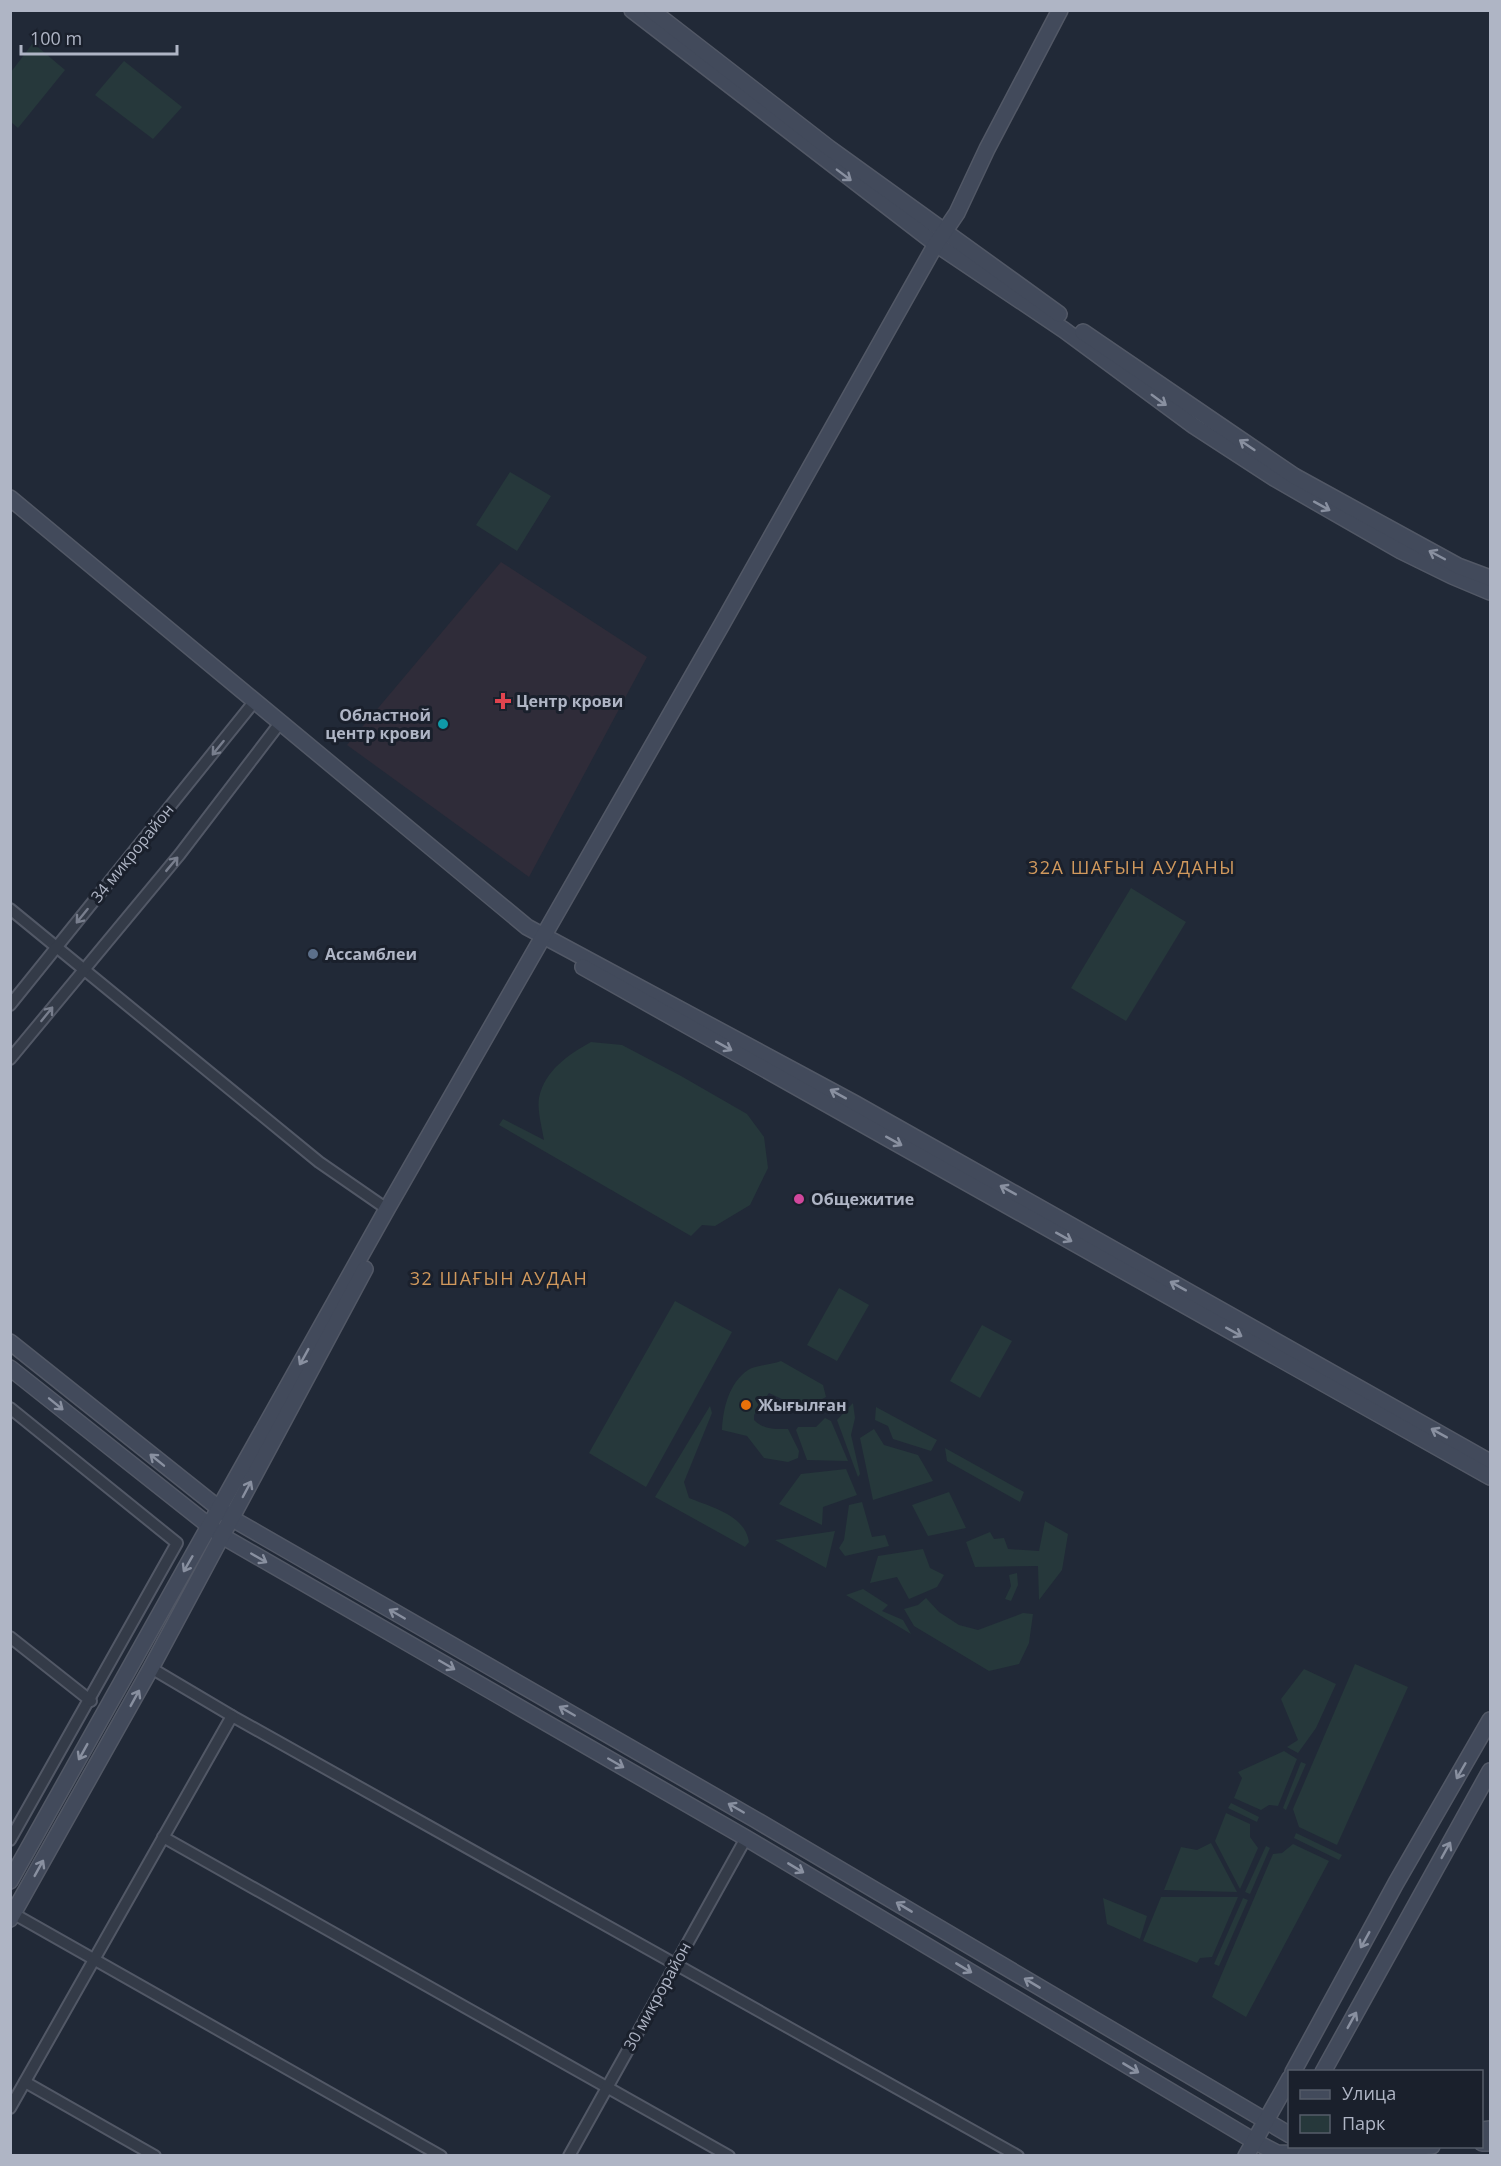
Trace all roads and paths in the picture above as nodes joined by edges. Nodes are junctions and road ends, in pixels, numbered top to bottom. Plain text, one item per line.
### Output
1 (632, 10) edge
2 (651, 10) edge
3 (1060, 10) edge
4 (944, 241) junction
5 (10, 498) edge
6 (1491, 578) edge
7 (1491, 592) edge
8 (254, 702) junction
9 (280, 723) junction
10 (10, 909) edge
11 (545, 939) junction
12 (57, 946) junction
13 (84, 969) junction
14 (10, 1005) edge
15 (10, 1059) edge
16 (387, 1209) junction
17 (10, 1342) edge
18 (10, 1368) edge
19 (10, 1408) edge
20 (1491, 1462) edge
21 (1491, 1477) edge
22 (225, 1514) junction
23 (216, 1532) junction
24 (157, 1581) junction
25 (174, 1590) junction
26 (10, 1637) edge
27 (151, 1668) junction
28 (91, 1701) junction
29 (232, 1716) junction
30 (1491, 1720) edge
31 (1491, 1771) edge
32 (163, 1836) junction
33 (746, 1838) junction
34 (10, 1840) edge
35 (10, 1881) edge
36 (12, 1916) edge
37 (94, 1958) junction
38 (674, 1963) junction
39 (1294, 2070) edge
40 (1324, 2070) edge
41 (1288, 2081) edge
42 (25, 2082) junction
43 (608, 2086) junction
44 (10, 2108) edge
45 (1265, 2121) junction
46 (1288, 2133) edge
47 (1288, 2136) edge
48 (1254, 2141) junction
49 (1402, 2148) edge
50 (1277, 2154) edge
51 (155, 2156) edge
52 (441, 2156) edge
53 (568, 2156) edge
54 (729, 2156) edge
55 (1018, 2156) edge
56 (1246, 2156) edge

1 -> 4 main road
2 - 4 main road
3 - 4 main road
6 -> 4 main road
4 -> 7 main road
4 - 11 main road
5 - 8 main road
8 - 9 main road
8 -> 12 street, 34 микрорайон
9 - 11 main road
13 -> 9 street
10 - 12 street
11 - 16 main road
20 -> 11 main road
11 -> 21 main road
22 -> 11 main road
12 - 13 street
12 - 14 street, 34 микрорайон
15 -> 13 street
13 - 16 street
16 -> 22 main road
22 -> 17 main road
18 -> 23 main road
19 - 24 street
22 - 23 main road
45 -> 22 main road
23 -> 25 main road
23 - 27 main road
23 -> 33 main road
24 - 25 street
24 - 28 street
25 -> 35 main road
26 - 28 street
27 - 29 street
36 -> 27 main road
28 - 34 street
29 - 32 street
29 - 38 street
30 -> 39 main road
40 -> 31 main road
32 - 37 street
32 - 43 street
33 - 38 street, 30 микрорайон
33 -> 48 main road
36 - 37 street
37 - 42 street
37 - 52 street
38 - 43 street, 30 микрорайон
38 - 55 street
41 - 45 main road
42 - 44 street
42 - 51 street
43 - 53 street, 30 микрорайон
43 - 54 street
45 - 46 main road
45 - 48 main road
47 - 50 main road
48 - 50 main road
48 - 56 main road
49 - 50 main road

